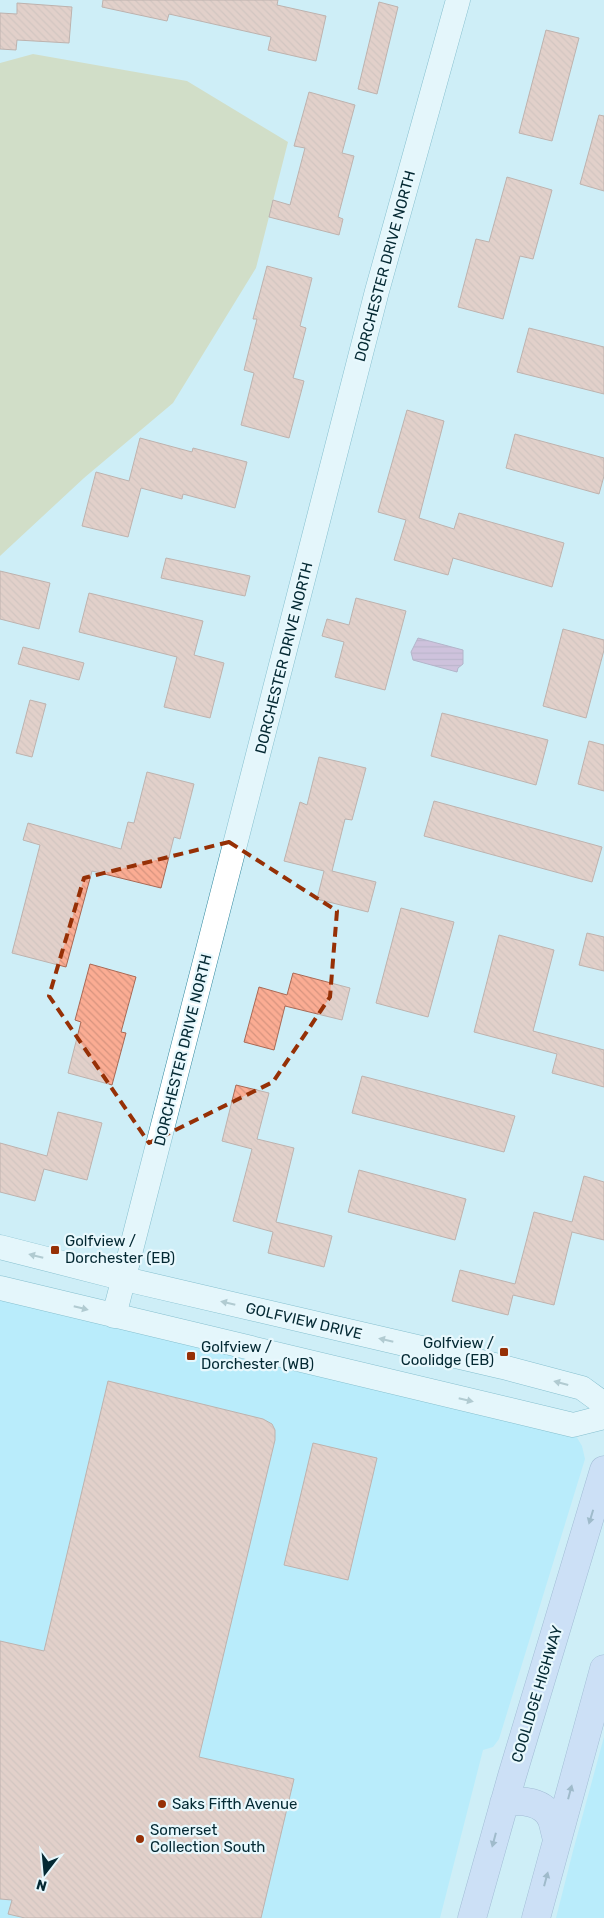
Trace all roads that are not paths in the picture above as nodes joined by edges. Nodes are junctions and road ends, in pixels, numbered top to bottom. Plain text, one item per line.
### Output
1 (458, 0) edge
2 (0, 1247) edge
3 (125, 1279) junction
4 (0, 1288) edge
5 (114, 1316) junction
6 (604, 1404) edge
7 (604, 1417) edge
8 (604, 1470) edge
9 (604, 1669) edge
10 (504, 1802) junction
11 (557, 1839) junction
12 (472, 1918) edge
13 (536, 1918) edge

1 - 3 street, DORCHESTER DRIVE NORTH
3 -> 2 street, GOLFVIEW DRIVE
3 - 5 street, DORCHESTER DRIVE NORTH
6 -> 3 street, GOLFVIEW DRIVE
4 -> 5 street
5 -> 7 street
8 -> 10 main road, COOLIDGE HIGHWAY
11 -> 9 main road
10 - 11 main road
10 -> 12 main road, COOLIDGE HIGHWAY
13 -> 11 main road

